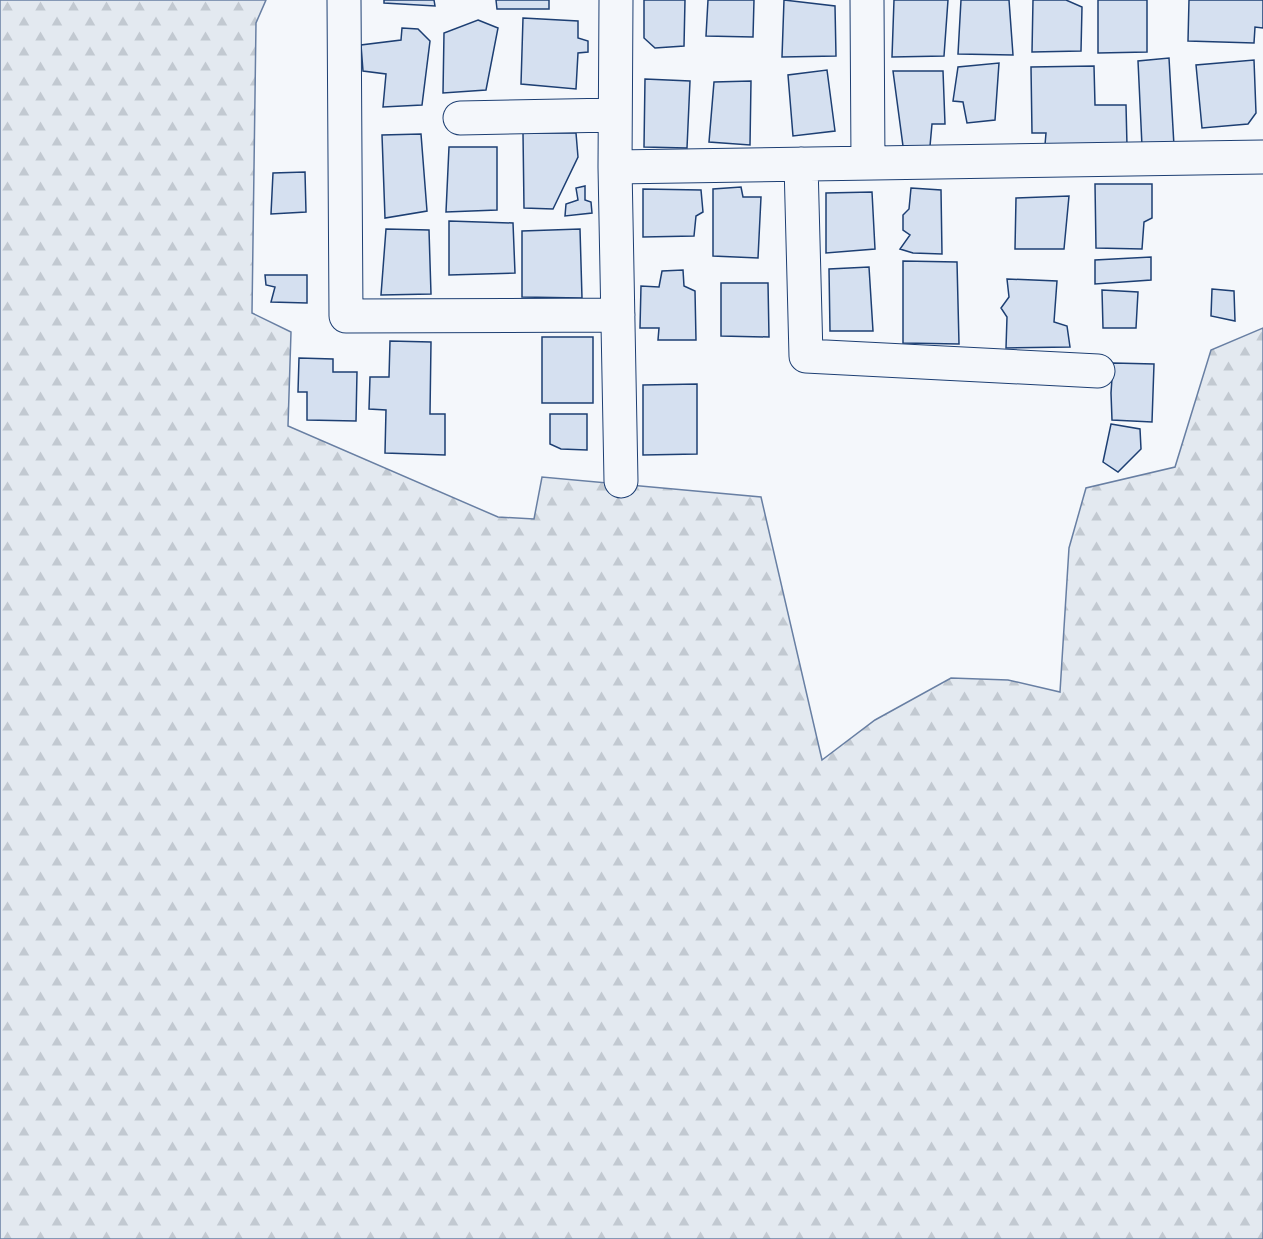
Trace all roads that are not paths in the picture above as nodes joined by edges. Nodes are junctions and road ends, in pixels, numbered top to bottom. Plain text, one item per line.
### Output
1 (344, 0) edge
2 (616, 0) edge
3 (867, 0) edge
4 (615, 115) junction
5 (460, 118) dead end
6 (1263, 157) edge
7 (868, 163) junction
8 (801, 164) junction
9 (615, 167) junction
10 (618, 315) junction
11 (1098, 371) dead end
12 (621, 481) dead end

1 - 10 street
2 - 4 street
3 - 7 street
4 - 5 street
4 - 9 street
6 - 7 street
7 - 8 street
8 - 9 street
8 - 11 street
9 - 10 street
10 - 12 street

